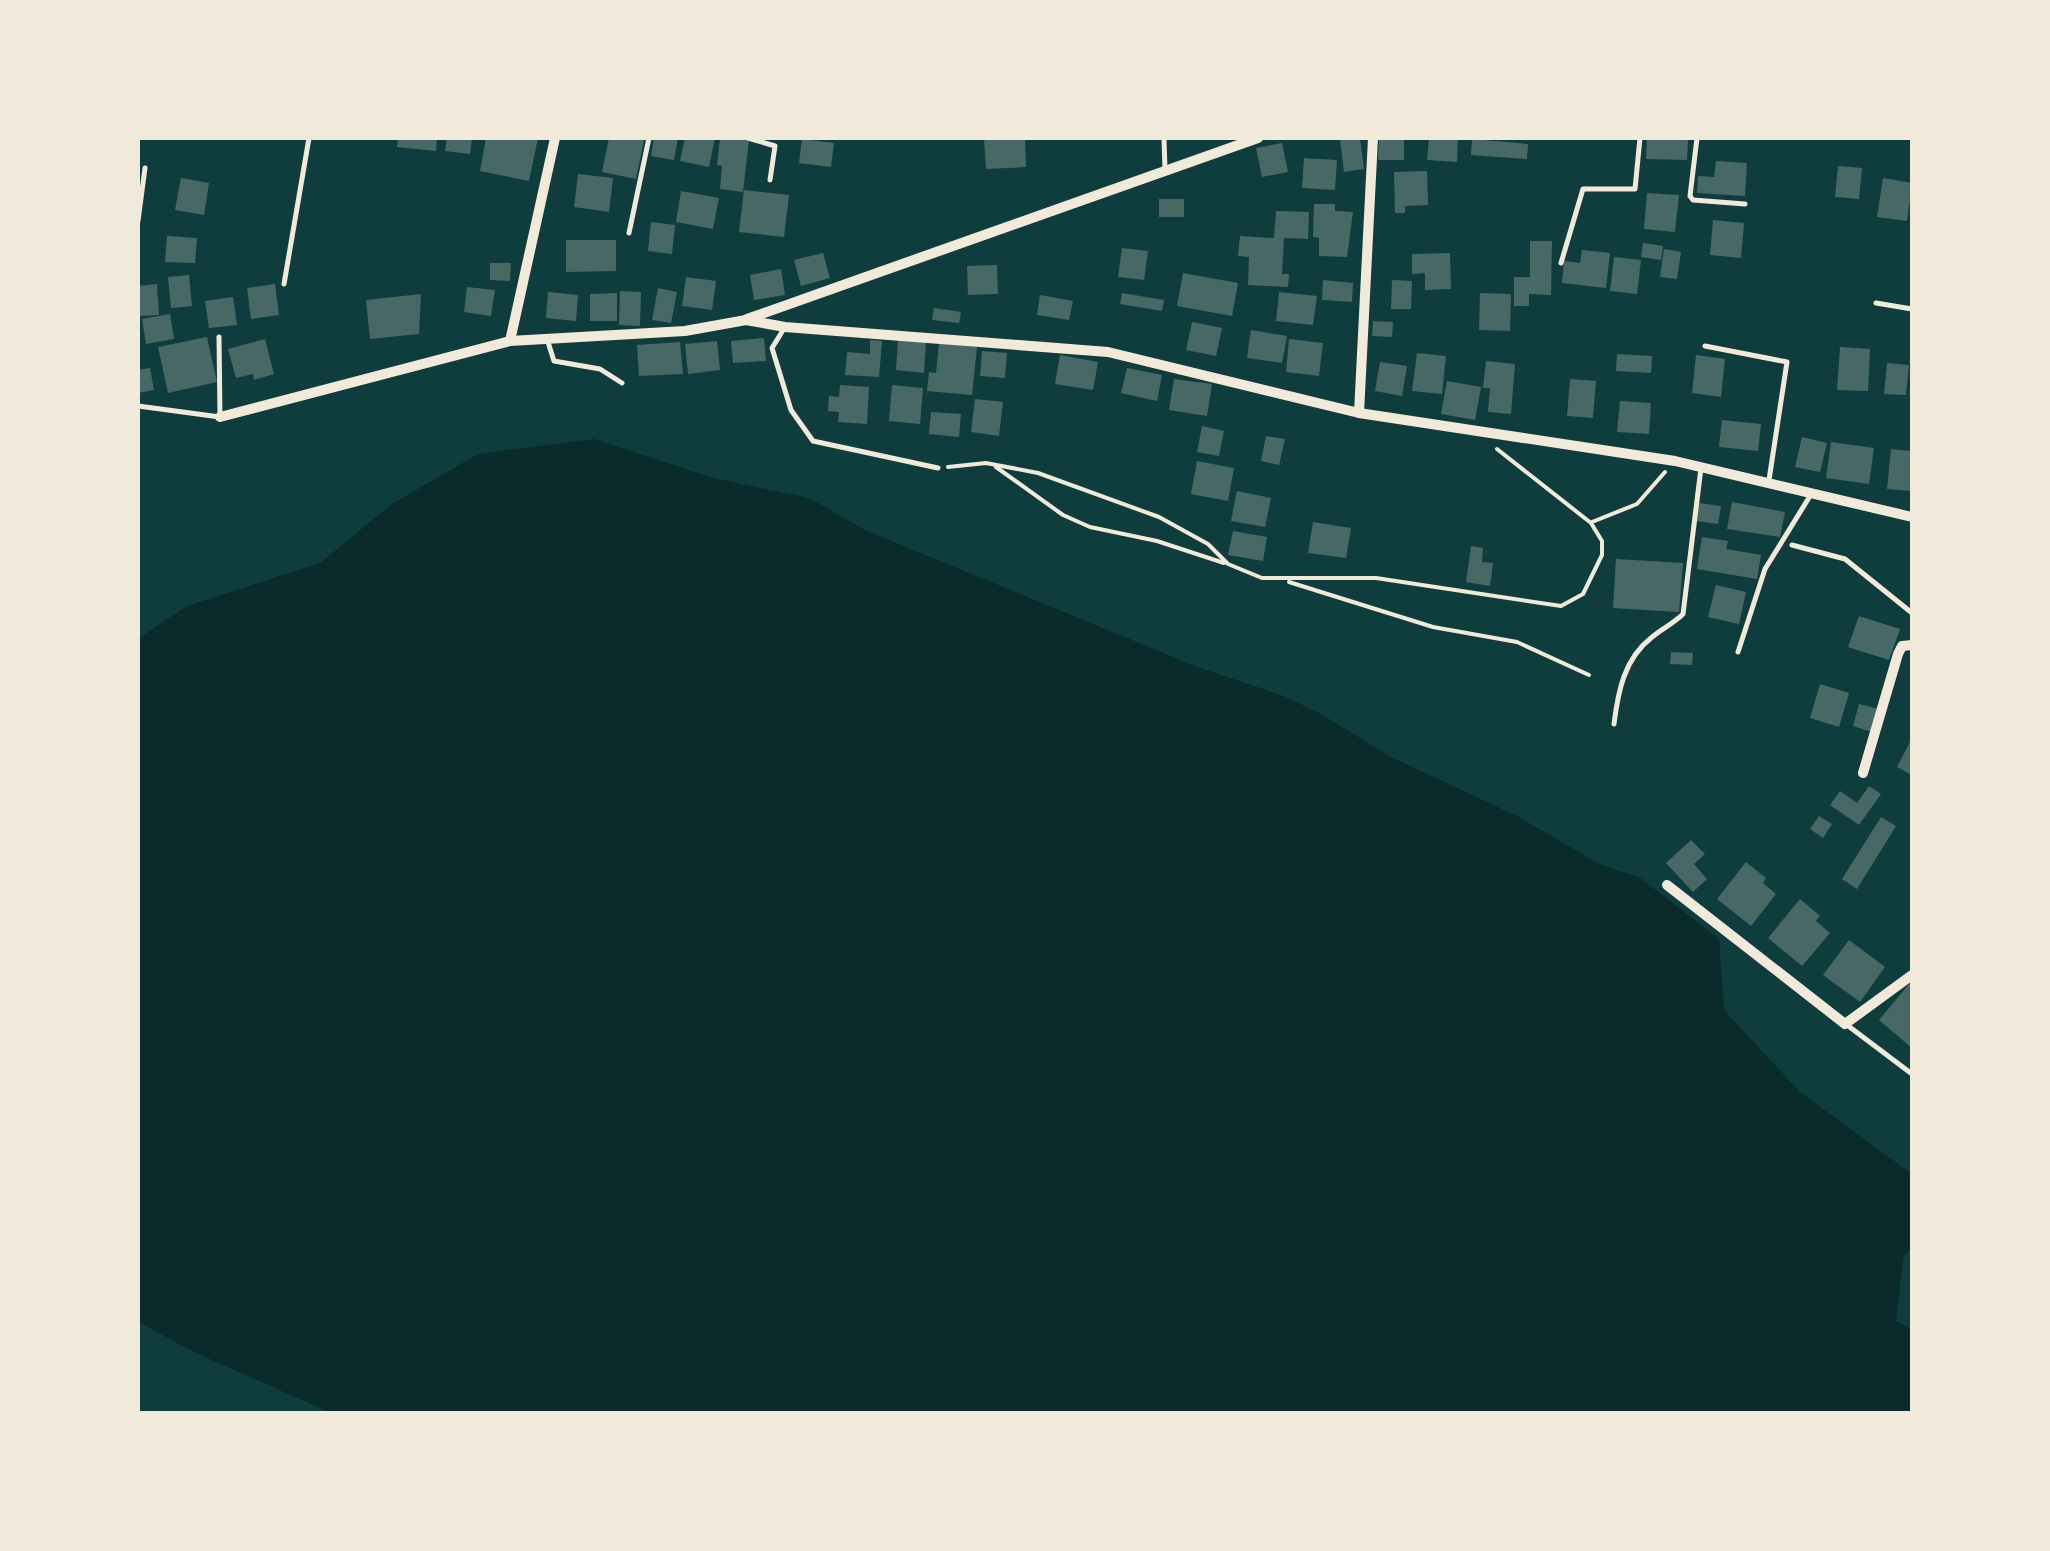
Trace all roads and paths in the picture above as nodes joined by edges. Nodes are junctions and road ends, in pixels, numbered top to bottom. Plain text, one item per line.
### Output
1 (310, 138) edge
2 (556, 138) edge
3 (649, 138) edge
4 (748, 138) edge
5 (1164, 138) edge
6 (1258, 138) edge
7 (1374, 138) edge
8 (1640, 138) edge
9 (1697, 138) edge
10 (145, 168) dead end
11 (1164, 170) junction
12 (770, 180) dead end
13 (1745, 204) dead end
14 (138, 221) edge
15 (629, 233) dead end
16 (1561, 262) dead end
17 (284, 284) dead end
18 (1876, 303) dead end
19 (1912, 309) edge
20 (746, 320) junction
21 (784, 327) junction
22 (218, 337) dead end
23 (547, 339) junction
24 (510, 342) junction
25 (1705, 346) dead end
26 (622, 383) dead end
27 (138, 406) edge
28 (1359, 414) junction
29 (220, 417) junction
30 (1474, 431) junction
31 (1675, 461) junction
32 (993, 464) junction
33 (938, 468) joint
34 (1701, 468) junction
35 (1768, 483) junction
36 (1811, 494) junction
37 (1912, 517) edge
38 (1591, 523) junction
39 (1792, 545) dead end
40 (1228, 564) junction
41 (1284, 580) junction
42 (1912, 613) edge
43 (1912, 644) edge
44 (1738, 652) dead end
45 (1589, 676) dead end
46 (1614, 724) dead end
47 (1863, 773) dead end
48 (1666, 885) dead end
49 (1912, 976) edge
50 (1846, 1024) junction
51 (1912, 1074) edge

1 - 17 lane
2 - 24 street
3 - 15 lane
4 - 12 lane
5 - 11 lane
6 - 11 street
7 - 28 street
8 - 16 lane
9 - 13 lane
10 - 14 lane
11 - 20 street
18 - 19 lane
20 - 21 street
20 - 23 street
21 - 28 street
21 - 33 lane
22 - 29 lane
23 - 24 street
23 - 26 lane
24 - 29 street
25 - 35 lane
27 - 29 lane
28 - 30 street
30 - 31 street
30 - 38 path
31 - 34 street
31 - 38 path
32 - 33 path
32 - 40 path
32 - 40 path
34 - 35 street
34 - 46 lane
35 - 36 street
36 - 37 street
36 - 44 lane
38 - 41 path
39 - 42 lane
40 - 41 path
41 - 45 path
43 - 47 street
48 - 50 street
49 - 50 street
50 - 51 lane

